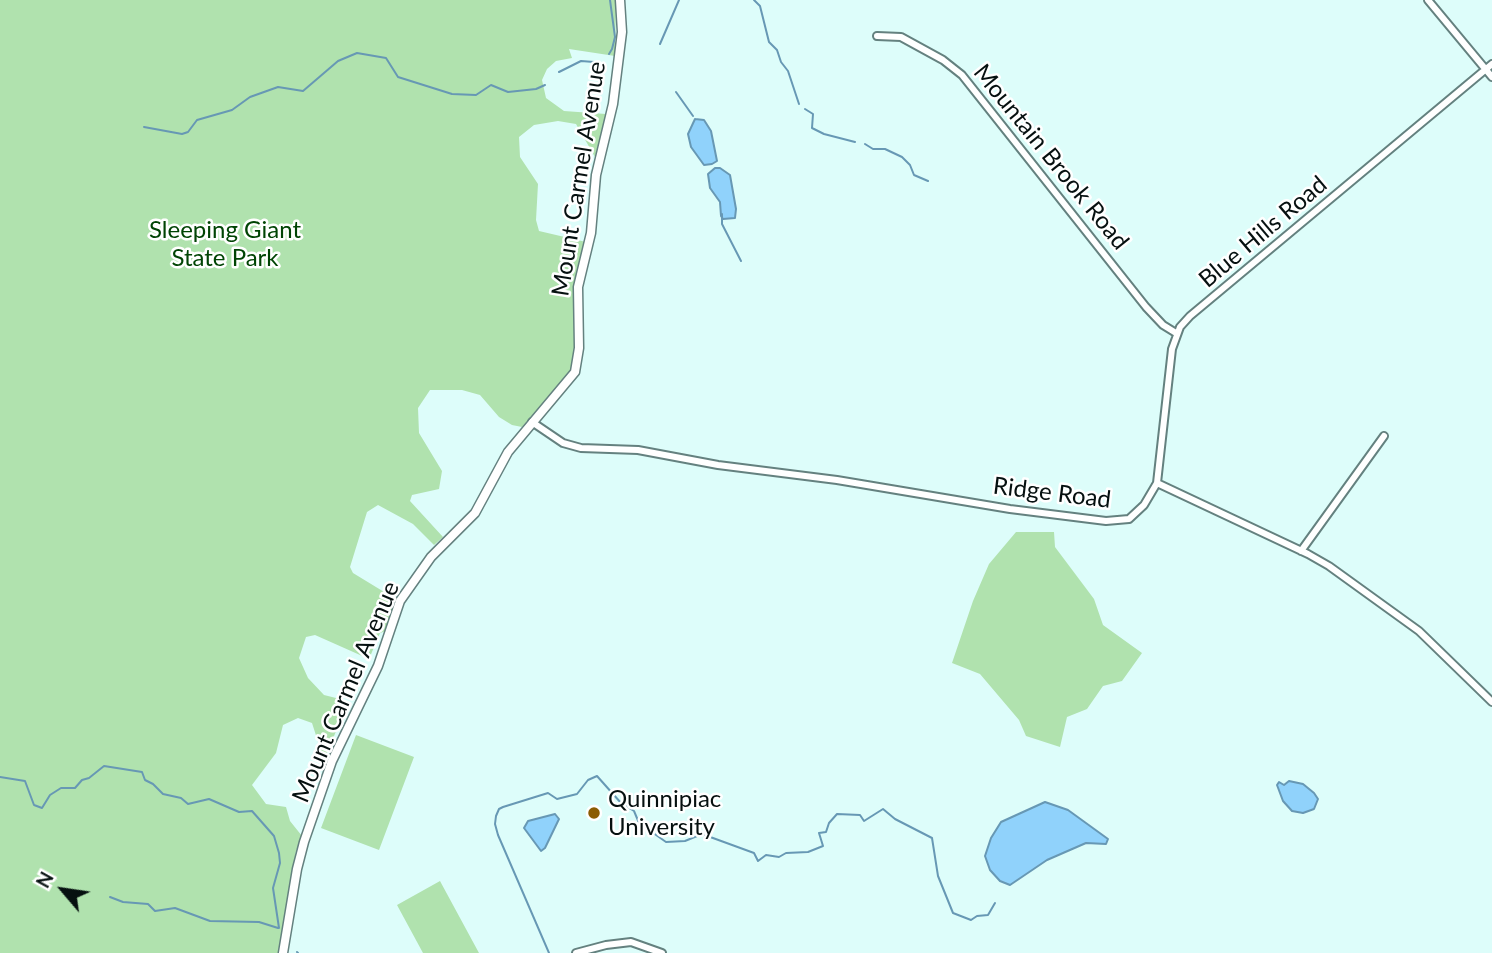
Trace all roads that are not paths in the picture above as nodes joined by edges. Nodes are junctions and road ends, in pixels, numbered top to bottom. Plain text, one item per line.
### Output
1 (620, 0) edge
2 (1428, 0) edge
3 (877, 36) dead end
4 (1492, 64) edge
5 (1486, 70) junction
6 (1492, 77) edge
7 (1176, 333) junction
8 (532, 422) junction
9 (1384, 436) dead end
10 (1157, 483) junction
11 (1301, 551) junction
12 (1492, 702) edge
13 (284, 953) edge
14 (576, 953) edge
15 (662, 953) edge

1 - 8 main road, Mount Carmel Avenue
2 - 5 street
3 - 7 street, Mountain Brook Road
4 - 5 street, Blue Hills Road
5 - 6 street
5 - 7 street, Blue Hills Road
7 - 10 street
8 - 10 street, Ridge Road
8 - 13 main road, Mount Carmel Avenue
9 - 11 street
10 - 11 street
11 - 12 street
14 - 15 street

